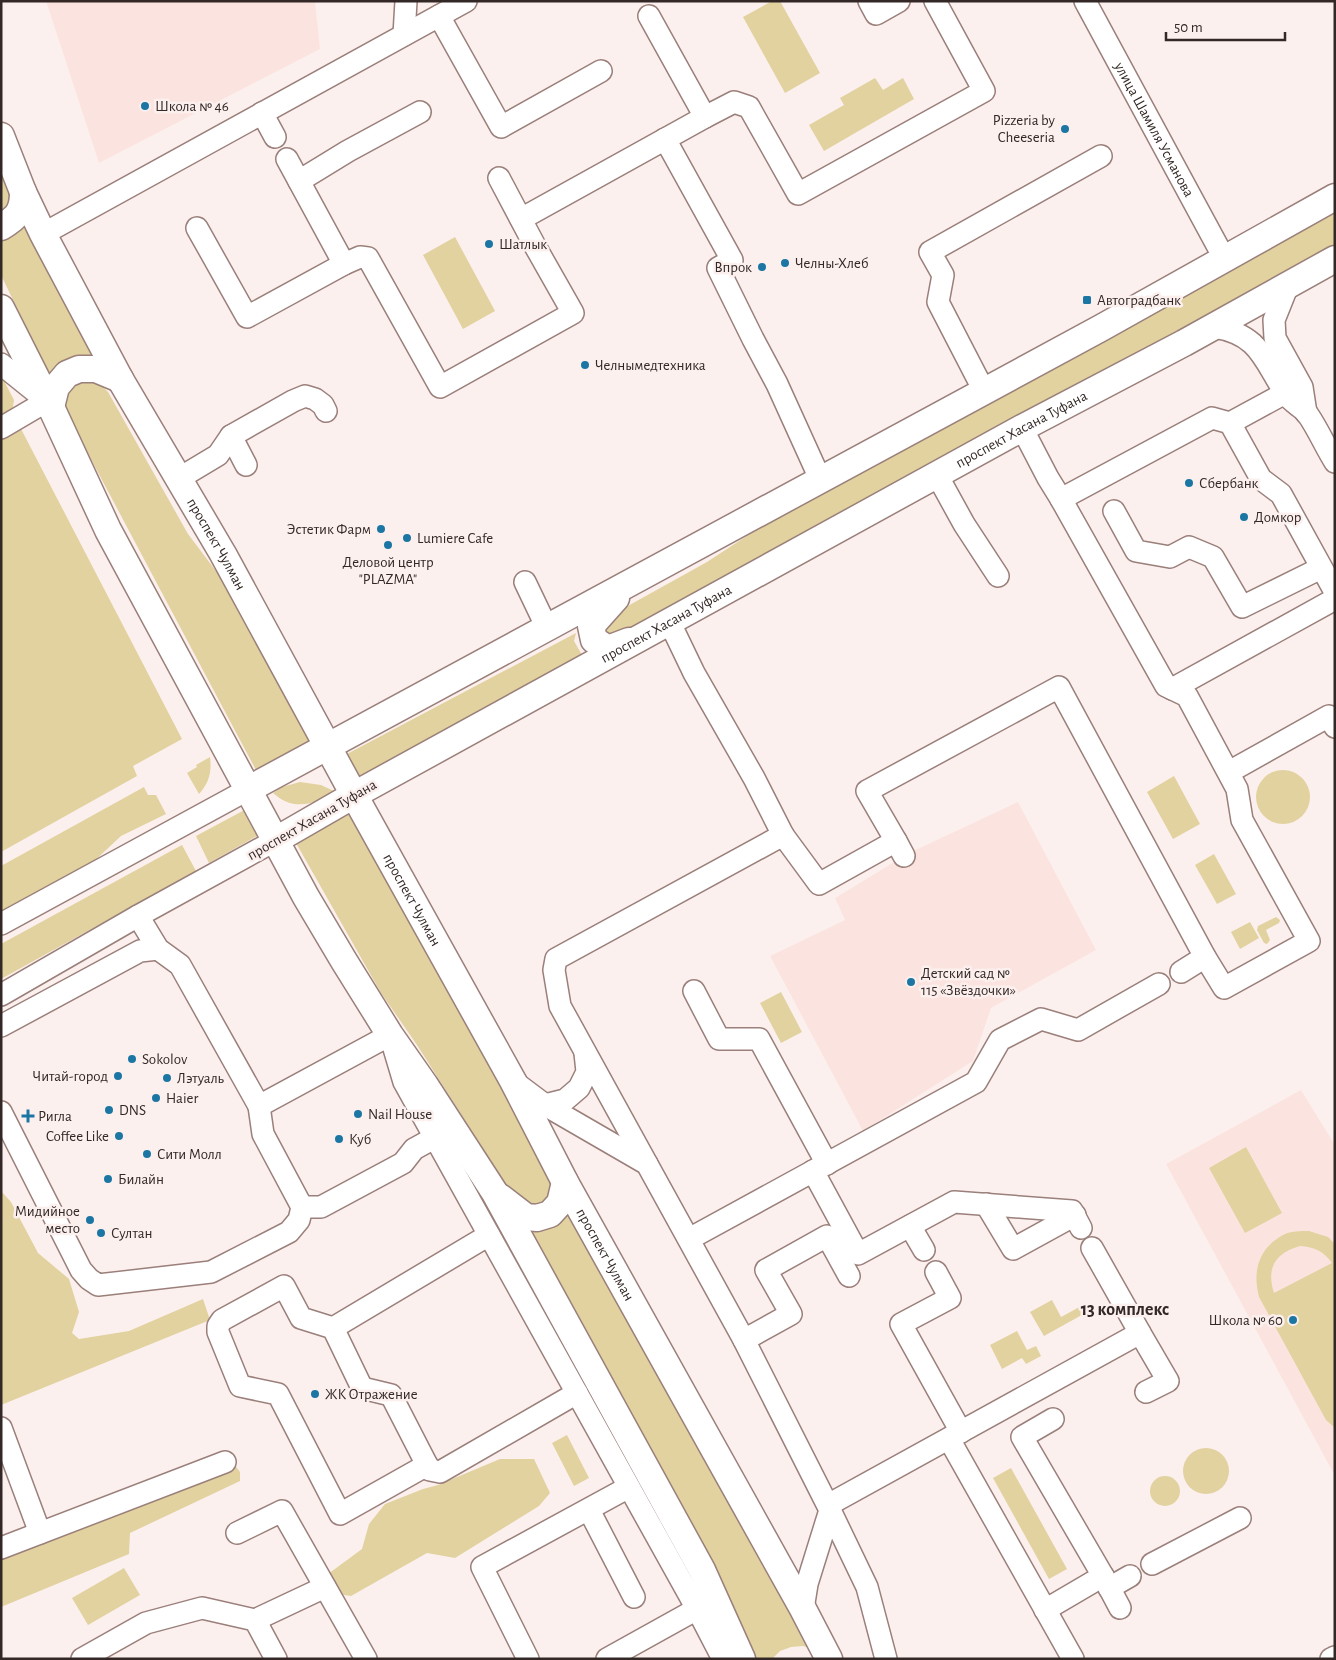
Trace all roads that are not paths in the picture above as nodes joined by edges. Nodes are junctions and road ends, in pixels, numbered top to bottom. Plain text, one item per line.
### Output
1 (406, 1) edge
2 (466, 1) edge
3 (869, 1) edge
4 (898, 1) edge
5 (935, 1) edge
6 (1085, 1) edge
7 (439, 16) junction
8 (649, 16) dead end
9 (404, 35) junction
10 (601, 71) dead end
11 (420, 112) dead end
12 (262, 113) junction
13 (705, 116) junction
14 (1, 136) edge
15 (275, 137) dead end
16 (665, 139) junction
17 (1101, 156) dead end
18 (287, 159) dead end
19 (499, 178) dead end
20 (299, 181) junction
21 (23, 192) junction
22 (1335, 197) edge
23 (521, 219) junction
24 (1, 226) edge
25 (197, 228) dead end
26 (43, 234) junction
27 (1224, 258) junction
28 (1335, 259) edge
29 (346, 270) junction
30 (1288, 285) junction
31 (1, 308) edge
32 (1214, 326) junction
33 (1, 364) edge
34 (120, 379) junction
35 (984, 391) junction
36 (1285, 393) junction
37 (49, 404) junction
38 (326, 411) dead end
39 (1306, 413) junction
40 (1230, 423) junction
41 (1, 428) edge
42 (1022, 428) junction
43 (230, 436) junction
44 (1335, 462) edge
45 (246, 465) dead end
46 (937, 475) junction
47 (178, 479) junction
48 (821, 481) junction
49 (1062, 499) junction
50 (1114, 511) dead end
51 (1321, 568) junction
52 (998, 576) dead end
53 (525, 582) dead end
54 (630, 583) junction
55 (1335, 592) edge
56 (1335, 599) edge
57 (662, 627) junction
58 (548, 628) junction
59 (1172, 689) junction
60 (1335, 727) edge
61 (328, 746) junction
62 (1229, 772) junction
63 (249, 790) junction
64 (354, 795) junction
65 (783, 835) junction
66 (276, 840) junction
67 (138, 916) junction
68 (1, 924) edge
69 (158, 949) junction
70 (1205, 957) junction
71 (1181, 972) dead end
72 (1160, 984) dead end
73 (694, 990) dead end
74 (1, 995) edge
75 (1, 1026) edge
76 (390, 1035) junction
77 (586, 1053) junction
78 (513, 1081) junction
79 (546, 1105) junction
80 (259, 1106) junction
81 (1, 1112) edge
82 (436, 1137) junction
83 (647, 1164) junction
84 (820, 1168) junction
85 (565, 1182) junction
86 (495, 1193) junction
87 (986, 1204) junction
88 (302, 1207) junction
89 (910, 1226) junction
90 (489, 1235) junction
91 (689, 1239) junction
92 (1092, 1248) dead end
93 (924, 1250) dead end
94 (936, 1272) dead end
95 (849, 1276) dead end
96 (333, 1328) junction
97 (1140, 1333) junction
98 (744, 1340) junction
99 (1146, 1392) dead end
100 (577, 1393) junction
101 (1053, 1419) dead end
102 (1, 1428) edge
103 (955, 1435) junction
104 (225, 1462) dead end
105 (427, 1465) junction
106 (629, 1487) junction
107 (829, 1507) junction
108 (589, 1510) junction
109 (1240, 1518) dead end
110 (40, 1533) junction
111 (237, 1533) dead end
112 (1, 1548) edge
113 (1152, 1564) dead end
114 (1130, 1576) dead end
115 (1106, 1582) junction
116 (325, 1587) junction
117 (634, 1597) dead end
118 (1120, 1608) dead end
119 (697, 1609) junction
120 (804, 1609) junction
121 (1045, 1610) junction
122 (255, 1620) junction
123 (1335, 1657) edge
124 (82, 1659) edge
125 (276, 1659) edge
126 (366, 1659) edge
127 (528, 1659) edge
128 (606, 1659) edge
129 (723, 1659) edge
130 (742, 1659) edge
131 (829, 1659) edge
132 (886, 1659) edge
133 (1073, 1659) edge
134 (1331, 1659) edge

1 - 9 street
2 - 7 street
3 - 4 street
5 - 13 street
6 - 27 street, улица Шамиля Усманова
7 - 9 street
7 - 10 street
8 - 13 street
9 - 12 street
11 - 20 street
12 - 15 street
12 - 26 street
13 - 16 street
14 - 21 main road, проспект Чулман
16 - 23 street
16 - 48 street
17 - 35 street
18 - 20 street
19 - 23 street
20 - 29 street
21 - 24 main road
21 - 26 main road, проспект Чулман
22 - 27 main road
23 - 29 street
25 - 29 street
26 - 34 main road, проспект Чулман
27 - 35 main road
28 - 30 main road, проспект Хасана Туфана
30 - 32 main road, проспект Хасана Туфана
30 - 39 street
31 - 37 main road
32 - 36 street
32 - 42 main road, проспект Хасана Туфана
33 - 37 street
34 - 37 main road
34 - 47 main road, проспект Чулман
35 - 48 main road
36 - 39 street
36 - 40 street
37 - 41 street
37 - 63 main road
38 - 43 street
39 - 44 street
40 - 49 street
40 - 51 street
42 - 46 main road, проспект Хасана Туфана
42 - 49 street
43 - 45 street
43 - 47 street
46 - 52 street
46 - 57 main road, проспект Хасана Туфана
47 - 61 main road, проспект Чулман
48 - 54 main road
49 - 59 street
50 - 51 street
51 - 55 street
53 - 58 street
54 - 57 main road
54 - 58 main road
56 - 59 street
57 - 64 main road, проспект Хасана Туфана
57 - 65 street
58 - 61 main road
59 - 62 street
60 - 62 street
61 - 63 main road
61 - 64 main road, проспект Чулман
62 - 70 street
63 - 66 main road
63 - 68 street
64 - 66 main road, проспект Хасана Туфана
64 - 78 main road, проспект Чулман
65 - 70 street
65 - 77 street
66 - 67 street, проспект Хасана Туфана
66 - 76 main road
67 - 69 street
67 - 74 street, проспект Хасана Туфана
69 - 75 street
69 - 80 street
70 - 71 street
72 - 84 street
73 - 84 street
76 - 80 street
76 - 82 street
76 - 86 main road
77 - 79 street
77 - 83 street
78 - 79 street
78 - 85 main road, проспект Чулман
79 - 83 street
80 - 88 street
81 - 88 street
82 - 88 street
82 - 90 street
83 - 91 street
84 - 89 street
84 - 91 street
85 - 86 main road
85 - 120 main road, проспект Чулман
86 - 130 main road
87 - 87 street
87 - 89 street
89 - 93 street
90 - 96 street
90 - 100 street
91 - 98 street
92 - 97 street
94 - 103 street
95 - 98 street
96 - 105 street
96 - 105 street
97 - 99 street
97 - 103 street
98 - 107 street
100 - 105 street
100 - 106 street
101 - 115 street
102 - 110 street
103 - 107 street
103 - 121 street
104 - 110 street
106 - 108 street
106 - 119 street
107 - 120 street
107 - 132 street
108 - 117 street
108 - 127 street
109 - 113 street
110 - 112 street
111 - 116 street
114 - 115 street
115 - 118 street
115 - 121 street
116 - 122 street
116 - 126 street
119 - 128 street
119 - 129 street
120 - 131 main road, проспект Чулман
121 - 133 street
122 - 124 street
122 - 125 street
123 - 134 street

